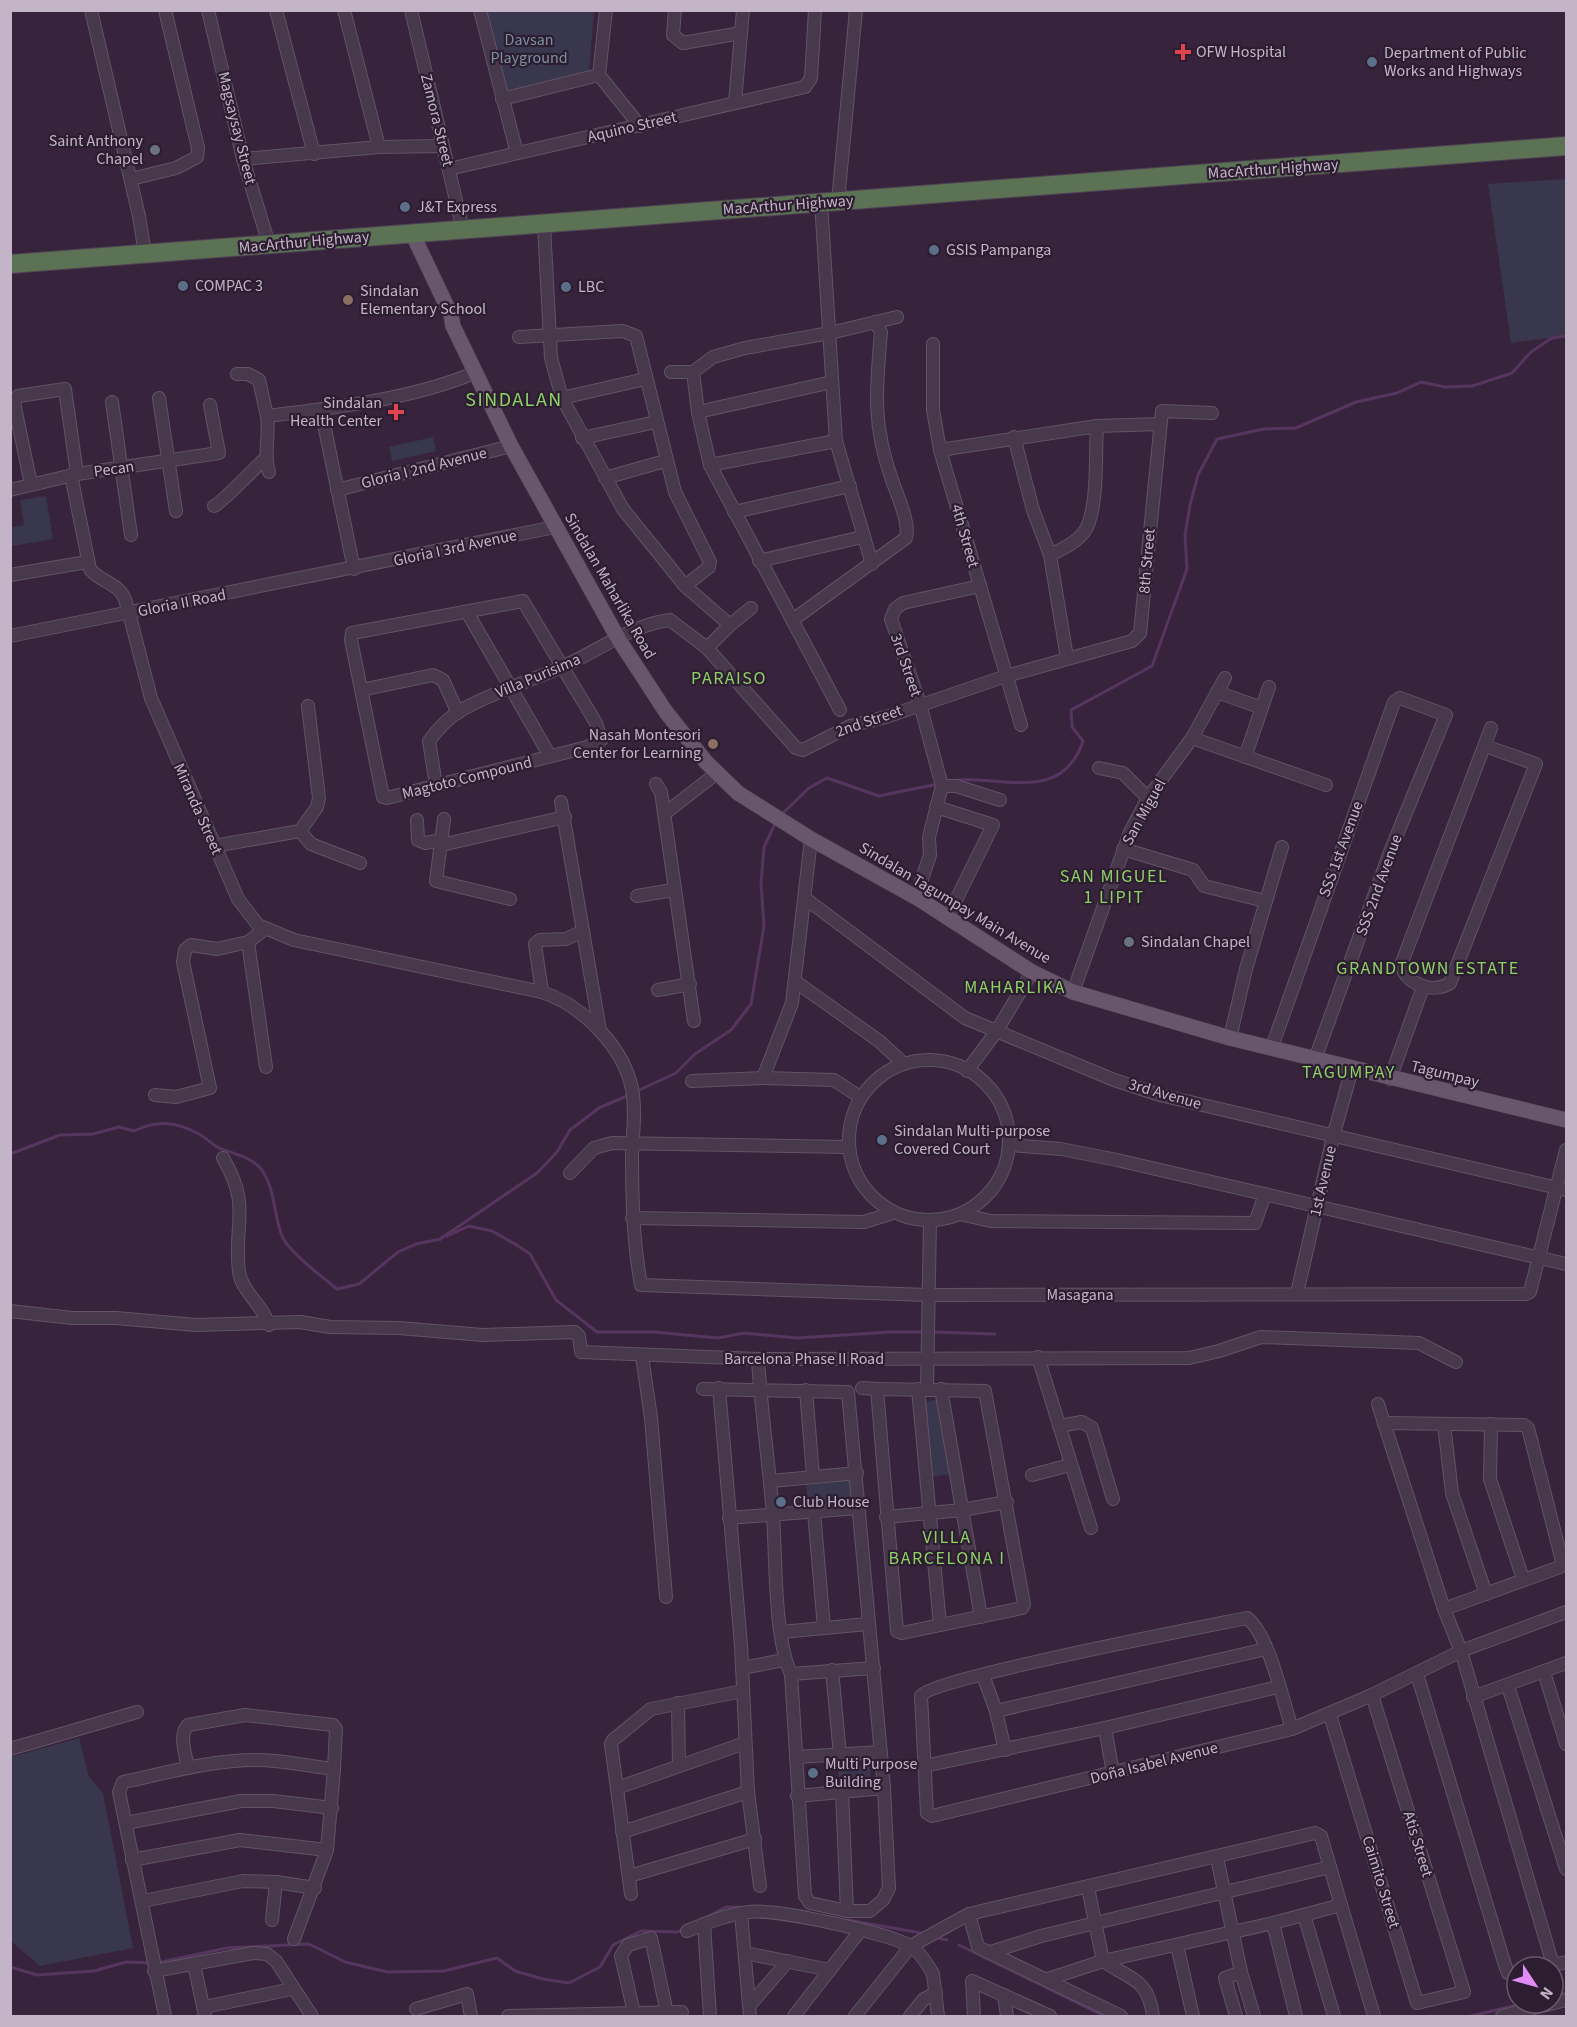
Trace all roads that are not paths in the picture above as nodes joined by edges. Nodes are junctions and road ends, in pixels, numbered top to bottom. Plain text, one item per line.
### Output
1 (91, 10) edge
2 (165, 10) edge
3 (208, 10) edge
4 (276, 10) edge
5 (344, 10) edge
6 (411, 10) edge
7 (480, 10) edge
8 (606, 10) edge
9 (675, 10) edge
10 (743, 10) edge
11 (815, 10) edge
12 (856, 10) edge
13 (741, 33) junction
14 (599, 75) junction
15 (502, 99) junction
16 (735, 102) junction
17 (640, 126) junction
18 (1566, 146) edge
19 (379, 147) junction
20 (441, 147) junction
21 (517, 153) junction
22 (314, 154) junction
23 (243, 159) junction
24 (449, 169) junction
25 (131, 179) junction
26 (830, 202) junction
27 (544, 225) junction
28 (463, 230) junction
29 (408, 234) junction
30 (268, 244) junction
31 (145, 254) junction
32 (10, 264) edge
33 (897, 317) dead end
34 (875, 322) junction
35 (830, 333) junction
36 (550, 334) junction
37 (519, 337) dead end
38 (933, 344) dead end
39 (671, 372) dead end
40 (693, 372) junction
41 (474, 373) junction
42 (237, 374) dead end
43 (645, 379) junction
44 (832, 382) junction
45 (159, 398) dead end
46 (562, 398) junction
47 (112, 402) dead end
48 (210, 405) dead end
49 (321, 410) junction
50 (698, 412) junction
51 (1212, 413) dead end
52 (267, 416) junction
53 (656, 422) junction
54 (1160, 424) junction
55 (1097, 426) junction
56 (1014, 437) junction
57 (582, 438) junction
58 (836, 441) junction
59 (511, 446) junction
60 (940, 450) junction
61 (265, 459) junction
62 (170, 460) junction
63 (665, 461) junction
64 (710, 465) junction
65 (122, 469) junction
66 (269, 472) dead end
67 (74, 474) junction
68 (605, 478) junction
69 (31, 484) junction
70 (850, 486) junction
71 (10, 490) edge
72 (337, 490) junction
73 (214, 506) dead end
74 (176, 511) dead end
75 (734, 512) junction
76 (555, 527) junction
77 (131, 535) dead end
78 (862, 537) junction
79 (1050, 555) junction
80 (759, 561) junction
81 (87, 562) junction
82 (872, 564) junction
83 (354, 569) junction
84 (10, 575) edge
85 (685, 586) junction
86 (980, 586) junction
87 (751, 608) dead end
88 (128, 610) junction
89 (467, 612) junction
90 (794, 620) junction
91 (730, 625) junction
92 (10, 636) edge
93 (619, 640) junction
94 (707, 648) junction
95 (1067, 658) junction
96 (563, 667) junction
97 (1006, 676) junction
98 (1225, 678) dead end
99 (509, 687) junction
100 (1269, 687) dead end
101 (361, 690) junction
102 (1217, 692) junction
103 (920, 704) junction
104 (308, 706) dead end
105 (1262, 708) junction
106 (840, 710) dead end
107 (458, 712) junction
108 (1445, 713) joint
109 (1021, 725) dead end
110 (1491, 729) dead end
111 (1192, 738) junction
112 (1485, 746) junction
113 (550, 756) junction
114 (1245, 757) junction
115 (1099, 768) dead end
116 (717, 773) junction
117 (940, 781) junction
118 (656, 784) dead end
119 (436, 785) junction
120 (1326, 785) dead end
121 (1148, 798) junction
122 (1000, 800) dead end
123 (561, 801) dead end
124 (936, 807) junction
125 (664, 814) junction
126 (565, 817) junction
127 (444, 819) dead end
128 (417, 820) dead end
129 (788, 825) joint
130 (300, 831) junction
131 (812, 838) junction
132 (441, 843) junction
133 (214, 846) junction
134 (1282, 847) dead end
135 (1123, 849) junction
136 (360, 863) dead end
137 (673, 890) junction
138 (637, 896) dead end
139 (806, 898) junction
140 (919, 898) junction
141 (510, 899) dead end
142 (1265, 901) junction
143 (948, 916) junction
144 (265, 929) junction
145 (583, 931) junction
146 (248, 942) junction
147 (1032, 972) junction
148 (796, 982) junction
149 (690, 984) junction
150 (1423, 987) junction
151 (658, 990) dead end
152 (542, 992) junction
153 (1073, 992) junction
154 (693, 1021) dead end
155 (600, 1031) junction
156 (996, 1032) junction
157 (1230, 1038) junction
158 (1272, 1047) junction
159 (1316, 1059) junction
160 (903, 1063) junction
161 (266, 1067) dead end
162 (1353, 1069) junction
163 (967, 1071) junction
164 (763, 1078) junction
165 (1390, 1078) junction
166 (692, 1081) dead end
167 (155, 1095) dead end
168 (860, 1097) junction
169 (1566, 1120) edge
170 (1333, 1137) junction
171 (633, 1142) junction
172 (1011, 1145) junction
173 (848, 1147) junction
174 (1566, 1150) edge
175 (223, 1158) dead end
176 (570, 1173) dead end
177 (1562, 1189) edge
178 (1265, 1194) junction
179 (1318, 1205) junction
180 (890, 1214) junction
181 (960, 1214) junction
182 (632, 1218) junction
183 (930, 1220) junction
184 (1540, 1259) junction
185 (1566, 1264) edge
186 (1297, 1293) junction
187 (928, 1295) junction
188 (10, 1311) edge
189 (269, 1324) junction
190 (642, 1356) junction
191 (1038, 1358) junction
192 (758, 1359) junction
193 (928, 1359) junction
194 (1456, 1362) dead end
195 (862, 1388) dead end
196 (703, 1389) dead end
197 (719, 1389) junction
198 (760, 1389) junction
199 (877, 1389) junction
200 (922, 1389) junction
201 (941, 1389) junction
202 (806, 1390) junction
203 (1378, 1404) dead end
204 (1384, 1423) junction
205 (1444, 1424) junction
206 (1491, 1424) junction
207 (1059, 1426) junction
208 (1070, 1465) junction
209 (857, 1473) junction
210 (1032, 1475) dead end
211 (813, 1476) junction
212 (771, 1481) junction
213 (1113, 1499) dead end
214 (1007, 1502) junction
215 (859, 1508) junction
216 (962, 1510) junction
217 (814, 1512) junction
218 (930, 1513) junction
219 (773, 1514) junction
220 (886, 1517) junction
221 (729, 1518) junction
222 (1091, 1528) dead end
223 (1522, 1579) junction
224 (1486, 1594) junction
225 (666, 1597) dead end
226 (1444, 1609) junction
227 (1566, 1612) edge
228 (981, 1617) junction
229 (868, 1624) junction
230 (940, 1625) junction
231 (824, 1628) junction
232 (781, 1632) junction
233 (1266, 1649) junction
234 (1461, 1651) junction
235 (784, 1660) junction
236 (1566, 1663) edge
237 (742, 1668) junction
238 (874, 1668) junction
239 (832, 1670) junction
240 (1544, 1672) junction
241 (791, 1674) junction
242 (1417, 1674) junction
243 (983, 1675) junction
244 (1508, 1686) junction
245 (1278, 1687) junction
246 (742, 1691) junction
247 (1372, 1695) junction
248 (1473, 1697) junction
249 (678, 1703) junction
250 (996, 1711) junction
251 (137, 1712) dead end
252 (1330, 1715) junction
253 (1105, 1728) junction
254 (1292, 1730) junction
255 (745, 1743) junction
256 (1566, 1744) edge
257 (10, 1749) edge
258 (1005, 1750) junction
259 (881, 1752) junction
260 (840, 1755) junction
261 (796, 1757) junction
262 (679, 1766) junction
263 (924, 1766) junction
264 (188, 1768) junction
265 (334, 1769) junction
266 (1113, 1773) junction
267 (617, 1788) junction
268 (884, 1788) junction
269 (748, 1792) junction
270 (842, 1792) junction
271 (797, 1796) junction
272 (332, 1808) junction
273 (126, 1823) junction
274 (622, 1832) junction
275 (755, 1839) junction
276 (327, 1850) junction
277 (1217, 1858) junction
278 (132, 1860) junction
279 (1330, 1867) junction
280 (1566, 1869) edge
281 (629, 1876) junction
282 (276, 1882) junction
283 (760, 1886) dead end
284 (315, 1888) junction
285 (1088, 1888) junction
286 (631, 1894) dead end
287 (1226, 1894) junction
288 (143, 1900) junction
289 (1341, 1905) junction
290 (847, 1911) junction
291 (741, 1913) junction
292 (969, 1914) junction
293 (1304, 1915) junction
294 (272, 1920) dead end
295 (1273, 1923) junction
296 (704, 1924) junction
297 (1094, 1924) junction
298 (687, 1931) dead end
299 (860, 1931) junction
300 (1234, 1932) junction
301 (294, 1939) dead end
302 (911, 1946) junction
303 (1177, 1946) junction
304 (991, 1952) junction
305 (746, 1953) junction
306 (1546, 1955) edge
307 (788, 1961) junction
308 (1103, 1961) junction
309 (194, 1964) junction
310 (1505, 1965) edge
311 (154, 1968) junction
312 (830, 1970) junction
313 (1241, 1972) junction
314 (1048, 1979) junction
315 (292, 1989) junction
316 (1464, 1992) joint
317 (936, 1993) junction
318 (1004, 1995) junction
319 (416, 2009) dead end
320 (750, 2011) edge
321 (204, 2012) edge
322 (682, 2012) dead end
323 (634, 2013) junction
324 (667, 2013) junction
325 (165, 2016) edge
326 (312, 2016) edge
327 (471, 2016) edge
328 (508, 2016) edge
329 (710, 2016) edge
330 (794, 2016) edge
331 (855, 2016) edge
332 (910, 2016) edge
333 (938, 2016) edge
334 (974, 2016) edge
335 (1007, 2016) edge
336 (1050, 2016) edge
337 (1121, 2016) edge
338 (1153, 2016) edge
339 (1193, 2016) edge
340 (1236, 2016) edge
341 (1254, 2016) edge
342 (1296, 2016) edge
343 (1334, 2016) edge
344 (1374, 2016) edge

1 - 25 street
2 - 25 street
3 - 23 street, Magsaysay Street
4 - 22 street
5 - 19 street
6 - 20 street, Zamora Street
7 - 15 street
8 - 14 street
9 - 13 street
10 - 13 street
11 - 16 street, Aquino Street
12 - 26 street
13 - 16 street
14 - 15 street
14 - 17 street
15 - 21 street
16 - 17 street, Aquino Street
17 - 21 street, Aquino Street
18 - 26 highway, MacArthur Highway
19 - 20 street
19 - 22 street
20 - 24 street, Zamora Street
21 - 24 street, Aquino Street
22 - 23 street
23 - 30 street, Magsaysay Street
24 - 28 street, Zamora Street
25 - 31 street
26 - 27 highway, MacArthur Highway
26 - 35 street
27 - 28 highway, MacArthur Highway
27 - 36 street
28 - 29 highway, MacArthur Highway
29 - 30 highway, MacArthur Highway
29 - 41 main road, Sindalan Maharlika Road
30 - 31 highway, MacArthur Highway
31 - 32 highway, MacArthur Highway
33 - 34 street
34 - 35 street
34 - 82 street
35 - 40 street
35 - 44 street
36 - 37 street
36 - 43 street
36 - 46 street
38 - 60 street, 4th Street
39 - 40 street
40 - 50 street
41 - 49 street
41 - 59 main road, Sindalan Maharlika Road
42 - 52 street
43 - 46 street
43 - 53 street
44 - 50 street
44 - 58 street
45 - 62 street
46 - 57 street
47 - 65 street
48 - 62 street, Pecan
49 - 52 street
49 - 72 street
50 - 64 street
51 - 54 street, 8th Street
52 - 61 street
53 - 57 street
53 - 63 street
54 - 55 street
54 - 95 street, 8th Street
55 - 56 street
55 - 79 street
56 - 60 street
56 - 79 street
57 - 68 street
58 - 64 street
58 - 70 street
59 - 72 street, Gloria I 2nd Avenue
59 - 76 main road, Sindalan Maharlika Road
60 - 86 street, 4th Street
61 - 66 street
61 - 73 street
62 - 65 street, Pecan
62 - 74 street
63 - 68 street
63 - 85 street
64 - 75 street
65 - 67 street, Pecan
65 - 77 street
67 - 69 street, Pecan
67 - 69 street
67 - 81 street
68 - 85 street
69 - 71 street, Pecan
70 - 75 street
70 - 78 street
72 - 83 street
75 - 80 street
76 - 83 street, Gloria I 3rd Avenue
76 - 93 main road, Sindalan Maharlika Road
78 - 80 street
78 - 82 street
79 - 95 street
80 - 90 street
81 - 84 street
81 - 88 street, Miranda Street
82 - 90 street
83 - 88 street, Gloria II Road
85 - 91 street
86 - 97 street, 4th Street
86 - 103 street, 3rd Street
87 - 91 street
88 - 92 street, Gloria II Road
88 - 133 street, Miranda Street
89 - 96 street
89 - 99 street
89 - 101 street
90 - 106 street
91 - 94 street
93 - 94 street, 2nd Street
93 - 96 street, Villa Purisima
93 - 116 main road, Sindalan Maharlika Road
94 - 103 street, 2nd Street
95 - 97 street, 2nd Street
96 - 99 street, Villa Purisima
96 - 113 street, Magtoto Compound
97 - 103 street, 2nd Street
97 - 109 street, 4th Street
98 - 102 street, San Miguel
99 - 107 street, Villa Purisima
99 - 113 street
100 - 105 street
101 - 107 street
101 - 119 street, Magtoto Compound
102 - 105 street
102 - 111 street, San Miguel
103 - 117 street, 3rd Street
104 - 130 street
105 - 114 street
107 - 119 street, Villa Purisima
108 - 158 street, SSS 1st Avenue
108 - 159 street, SSS 2nd Avenue
110 - 112 street
111 - 114 street
111 - 121 street, San Miguel
112 - 150 street
112 - 150 street
113 - 119 street, Magtoto Compound
114 - 120 street
115 - 121 street
116 - 125 street
116 - 129 main road, Sindalan Maharlika Road
117 - 122 street
117 - 124 street
118 - 125 street
121 - 135 street, San Miguel
123 - 126 street
124 - 140 street
124 - 143 street
125 - 137 street
126 - 132 street
126 - 145 street
127 - 132 street
128 - 132 street
129 - 131 main road, Sindalan Tagumpay Main Avenue
130 - 133 street
130 - 136 street
131 - 139 street
131 - 140 main road, Sindalan Tagumpay Main Avenue
132 - 141 street
133 - 144 street, Miranda Street
134 - 142 street
135 - 142 street
135 - 153 street, San Miguel
137 - 138 street
137 - 149 street
139 - 148 street
139 - 156 street, 3rd Avenue
140 - 143 main road, Sindalan Tagumpay Main Avenue
142 - 157 street
143 - 147 main road, Sindalan Tagumpay Main Avenue
144 - 146 street
144 - 152 street, Miranda Street
145 - 152 street
145 - 155 street
146 - 161 street
146 - 167 street
147 - 153 main road, Sindalan Tagumpay Main Avenue
147 - 156 street
148 - 160 street
148 - 164 street
149 - 151 street
149 - 154 street
150 - 165 street
152 - 155 street, Miranda Street
153 - 157 main road, Sindalan Tagumpay Main Avenue
155 - 171 street
156 - 163 street
156 - 170 street, 3rd Avenue
157 - 158 main road, Sindalan Tagumpay Main Avenue
158 - 159 main road, Sindalan Tagumpay Main Avenue
159 - 162 main road, Tagumpay
160 - 163 street
160 - 168 street
162 - 165 main road, Tagumpay
162 - 170 street, 1st Avenue
163 - 172 street
164 - 166 street
164 - 168 street
165 - 169 main road, Tagumpay
168 - 173 street
170 - 177 street, 3rd Avenue
170 - 179 street, 1st Avenue
171 - 173 street
171 - 176 street
171 - 182 street
172 - 178 street
172 - 181 street
173 - 180 street
174 - 177 street
175 - 189 street
177 - 184 street
178 - 179 street
178 - 181 street
179 - 184 street
179 - 186 street, 1st Avenue
180 - 182 street
180 - 183 street
181 - 183 street
182 - 187 street, Masagana
183 - 187 street
184 - 185 street
184 - 186 street, Masagana
186 - 187 street, Masagana
187 - 193 street
188 - 189 street
189 - 190 street, Barcelona Phase II Road
190 - 192 street, Barcelona Phase II Road
190 - 225 street
191 - 193 street, Barcelona Phase II Road
191 - 194 street, Barcelona Phase II Road
191 - 207 street
192 - 193 street, Barcelona Phase II Road
192 - 198 street
193 - 200 street
195 - 199 street
196 - 197 street
197 - 198 street
197 - 221 street
198 - 202 street
198 - 212 street
199 - 200 street
199 - 220 street
200 - 201 street
200 - 218 street
201 - 214 street
201 - 216 street
202 - 209 street
202 - 211 street
203 - 204 street
204 - 205 street
204 - 226 street
205 - 206 street
205 - 224 street
206 - 223 street
206 - 223 street
207 - 208 street
207 - 213 street
208 - 210 street
208 - 222 street
209 - 211 street
209 - 215 street
211 - 212 street
212 - 219 street
214 - 216 street
214 - 228 street
215 - 217 street
215 - 229 street
216 - 218 street
216 - 228 street
217 - 219 street
217 - 231 street
218 - 220 street
218 - 230 street
219 - 221 street
219 - 232 street
220 - 230 street
221 - 237 street
223 - 224 street
224 - 226 street
226 - 234 street
227 - 234 street, Doña Isabel Avenue
228 - 230 street
229 - 231 street
229 - 238 street
231 - 232 street
232 - 235 street
233 - 243 street
233 - 245 street
233 - 250 street
234 - 242 street, Doña Isabel Avenue
234 - 248 street
235 - 237 street
235 - 241 street
236 - 240 street
237 - 246 street
238 - 239 street
238 - 259 street
239 - 241 street
239 - 260 street
240 - 244 street
240 - 256 street
241 - 261 street
242 - 247 street, Doña Isabel Avenue
242 - 310 street
243 - 250 street
243 - 263 street
244 - 248 street
244 - 280 street
245 - 253 street
245 - 254 street
246 - 249 street
246 - 255 street
247 - 252 street, Doña Isabel Avenue
247 - 316 street, Atis Street
248 - 306 street
249 - 262 street
249 - 267 street
250 - 258 street
251 - 257 street
252 - 254 street, Doña Isabel Avenue
252 - 316 street, Caimito Street
253 - 258 street
253 - 266 street
254 - 266 street, Doña Isabel Avenue
255 - 262 street
255 - 269 street
258 - 263 street
259 - 260 street
259 - 268 street
260 - 261 street
261 - 271 street
262 - 267 street
263 - 266 street, Doña Isabel Avenue
264 - 265 street
264 - 265 street
264 - 273 street
265 - 272 street
267 - 274 street
268 - 270 street
268 - 290 street
269 - 274 street
269 - 275 street
270 - 271 street
270 - 290 street
271 - 290 street
272 - 273 street
272 - 276 street
273 - 278 street
274 - 281 street
275 - 281 street
275 - 283 street
276 - 278 street
276 - 284 street
277 - 279 street
277 - 285 street
277 - 287 street
278 - 288 street
279 - 287 street
279 - 289 street
281 - 286 street
282 - 284 street
282 - 288 street
282 - 294 street
284 - 301 street
285 - 292 street
285 - 297 street
287 - 297 street
287 - 300 street
288 - 311 street
289 - 293 street
289 - 344 street
291 - 296 street
291 - 299 street
291 - 305 street
292 - 302 street
292 - 304 street
293 - 295 street
293 - 343 street
295 - 300 street
295 - 342 street
296 - 298 street
296 - 329 street
297 - 304 street
297 - 308 street
299 - 302 street
299 - 312 street
300 - 303 street
300 - 313 street
302 - 317 street
302 - 331 street
303 - 308 street
303 - 339 street
304 - 314 street
305 - 307 street
305 - 320 street
307 - 312 street
307 - 320 street
308 - 314 street
308 - 338 street
309 - 311 street
309 - 315 street
309 - 321 street
311 - 325 street
312 - 330 street
313 - 340 street
313 - 341 street
314 - 337 street
315 - 321 street
315 - 326 street
317 - 332 street
317 - 333 street
318 - 334 street
318 - 335 street
318 - 336 street
319 - 327 street
322 - 324 street
323 - 324 street
323 - 324 street
323 - 328 street

